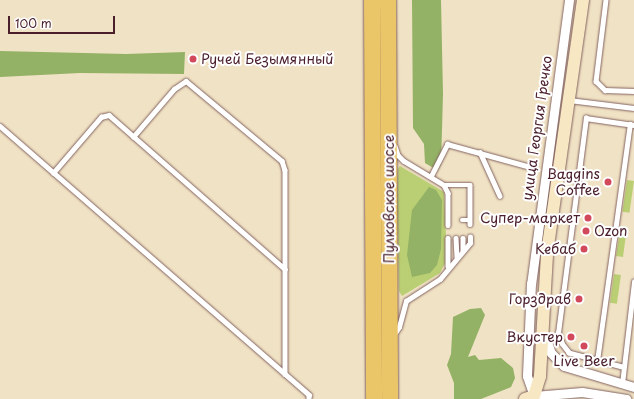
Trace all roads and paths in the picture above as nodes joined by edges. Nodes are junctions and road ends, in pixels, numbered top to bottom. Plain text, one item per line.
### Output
1 (372, 0) edge
2 (388, 0) edge
3 (569, 0) edge
4 (583, 0) edge
5 (606, 0) edge
6 (634, 92) edge
7 (568, 100) junction
8 (634, 108) edge
9 (390, 115) junction
10 (632, 125) edge
11 (0, 126) edge
12 (133, 137) junction
13 (480, 152) junction
14 (534, 168) dead end
15 (53, 173) junction
16 (431, 176) junction
17 (444, 185) junction
18 (500, 196) dead end
19 (454, 220) dead end
20 (462, 222) dead end
21 (470, 237) dead end
22 (448, 238) dead end
23 (456, 238) dead end
24 (463, 238) dead end
25 (463, 250) junction
26 (457, 257) junction
27 (448, 266) junction
28 (285, 268) junction
29 (634, 282) edge
30 (542, 319) junction
31 (389, 341) junction
32 (597, 361) junction
33 (622, 367) junction
34 (285, 374) junction
35 (622, 384) junction
36 (634, 387) edge
37 (530, 398) edge
38 (309, 399) edge
39 (374, 399) edge
40 (390, 399) edge
41 (626, 399) edge

1 - 39 highway, Пулковское шоссе
2 - 9 highway, Пулковское шоссе
3 - 37 street, улица Георгия Гречко
4 - 7 street, улица Георгия Гречко
5 - 6 lane
7 - 8 lane
7 - 30 street, улица Георгия Гречко
9 - 16 lane
9 - 31 highway, Пулковское шоссе
10 - 32 lane
10 - 32 lane
11 - 15 lane
12 - 15 lane
12 - 28 lane
12 - 28 lane
13 - 14 lane
13 - 16 lane
13 - 18 lane
15 - 34 lane
16 - 17 lane
17 - 19 lane
17 - 20 lane
21 - 25 lane
22 - 27 lane
23 - 26 lane
24 - 25 lane
25 - 26 lane
26 - 27 lane
27 - 31 lane
28 - 34 lane
29 - 33 lane
30 - 35 street
30 - 37 street
31 - 40 highway, Пулковское шоссе
32 - 33 lane
33 - 35 lane
34 - 38 lane
35 - 36 street
37 - 41 street

